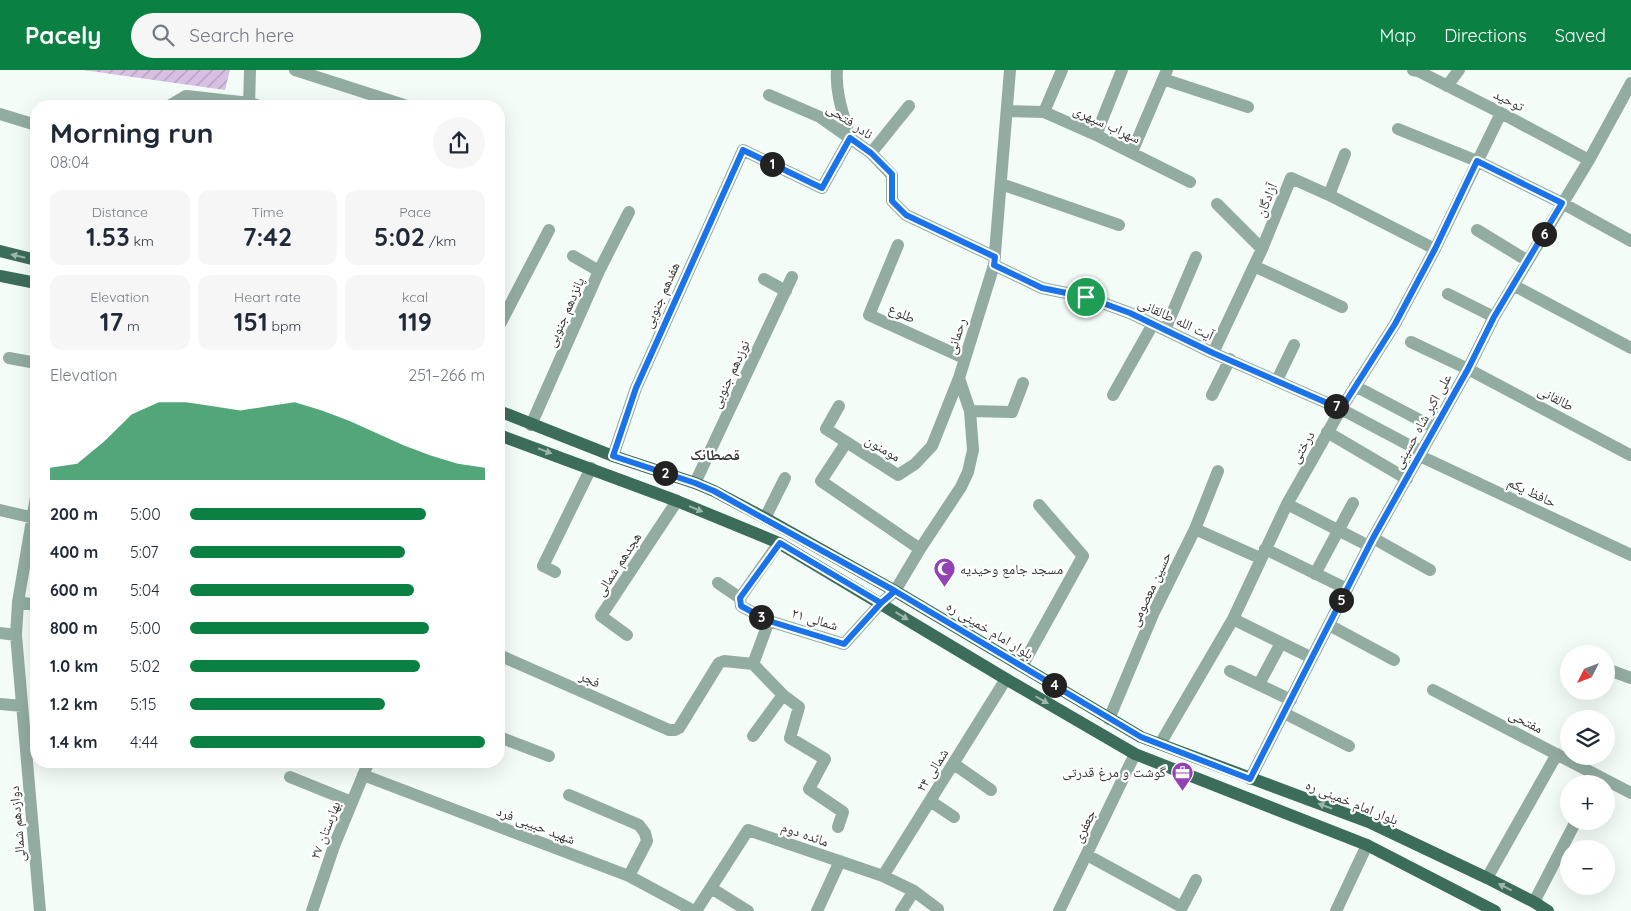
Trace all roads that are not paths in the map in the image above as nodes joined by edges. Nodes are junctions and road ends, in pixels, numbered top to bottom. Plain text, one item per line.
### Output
1 (250, 70) edge
2 (295, 70) edge
3 (836, 70) edge
4 (1010, 70) edge
5 (1062, 70) edge
6 (1122, 70) edge
7 (1417, 70) edge
8 (1459, 70) edge
9 (1165, 74) edge
10 (1631, 84) edge
11 (1447, 86) junction
12 (769, 96) dead end
13 (179, 100) edge
14 (216, 100) edge
15 (253, 100) edge
16 (389, 100) edge
17 (1626, 104) edge
18 (909, 106) dead end
19 (1248, 107) dead end
20 (1007, 111) junction
21 (1044, 112) junction
22 (1501, 113) junction
23 (0, 114) edge
24 (30, 123) edge
25 (1398, 129) dead end
26 (1096, 135) junction
27 (850, 138) junction
28 (1132, 152) junction
29 (871, 153) junction
30 (1345, 154) dead end
31 (1589, 160) junction
32 (1477, 161) junction
33 (1190, 182) dead end
34 (1001, 184) junction
35 (1329, 195) junction
36 (1562, 203) junction
37 (1217, 204) dead end
38 (628, 212) dead end
39 (906, 215) joint
40 (1119, 225) dead end
41 (549, 230) dead end
42 (1477, 230) dead end
43 (1631, 240) edge
44 (898, 245) dead end
45 (1262, 249) junction
46 (1435, 249) junction
47 (0, 251) edge
48 (573, 256) dead end
49 (30, 258) edge
50 (1196, 258) dead end
51 (995, 261) junction
52 (1528, 261) junction
53 (1254, 266) junction
54 (599, 271) junction
55 (0, 276) edge
56 (792, 277) dead end
57 (764, 280) dead end
58 (30, 282) edge
59 (1513, 285) junction
60 (786, 291) junction
61 (1448, 294) dead end
62 (1342, 307) dead end
63 (505, 314) edge
64 (1494, 317) junction
65 (1159, 327) junction
66 (1411, 342) dead end
67 (1294, 345) dead end
68 (1631, 348) edge
69 (1213, 353) junction
70 (9, 358) dead end
71 (964, 358) junction
72 (1230, 359) junction
73 (30, 362) edge
74 (1468, 369) junction
75 (959, 378) junction
76 (1277, 380) junction
77 (1022, 383) dead end
78 (1355, 386) junction
79 (1212, 394) dead end
80 (1113, 395) dead end
81 (839, 406) dead end
82 (1341, 409) junction
83 (970, 411) junction
84 (505, 414) edge
85 (531, 425) junction
86 (1435, 428) junction
87 (1327, 432) junction
88 (505, 437) edge
89 (846, 443) junction
90 (1421, 454) junction
91 (1630, 455) dead end
92 (613, 456) junction
93 (590, 468) junction
94 (1218, 471) dead end
95 (785, 478) dead end
96 (1407, 479) junction
97 (695, 483) junction
98 (677, 501) junction
99 (1352, 503) dead end
100 (1287, 504) junction
101 (1038, 505) dead end
102 (0, 510) edge
103 (30, 517) edge
104 (765, 518) junction
105 (1195, 529) junction
106 (1338, 530) junction
107 (1371, 542) junction
108 (780, 543) junction
109 (920, 549) junction
110 (30, 552) edge
111 (1263, 553) junction
112 (1631, 554) edge
113 (1430, 570) dead end
114 (555, 572) dead end
115 (1315, 574) junction
116 (718, 583) dead end
117 (1347, 590) junction
118 (895, 591) junction
119 (740, 598) junction
120 (18, 602) junction
121 (881, 603) junction
122 (30, 604) edge
123 (1233, 619) junction
124 (769, 621) junction
125 (1329, 625) junction
126 (0, 633) edge
127 (627, 635) dead end
128 (16, 636) junction
129 (1281, 643) junction
130 (505, 658) edge
131 (1312, 658) junction
132 (1394, 660) dead end
133 (754, 664) junction
134 (1022, 666) junction
135 (1230, 670) dead end
136 (1615, 672) edge
137 (1631, 678) edge
138 (1006, 679) junction
139 (1258, 684) junction
140 (1434, 690) dead end
141 (782, 695) junction
142 (1291, 700) junction
143 (0, 704) edge
144 (22, 706) junction
145 (1284, 713) junction
146 (1109, 719) junction
147 (753, 736) dead end
148 (505, 740) edge
149 (1160, 744) junction
150 (1349, 746) dead end
151 (1136, 754) junction
152 (1557, 754) junction
153 (549, 756) dead end
154 (954, 764) junction
155 (366, 768) edge
156 (363, 775) junction
157 (290, 777) dead end
158 (1250, 779) junction
159 (991, 790) dead end
160 (1631, 793) edge
161 (569, 795) dead end
162 (930, 801) junction
163 (352, 802) junction
164 (954, 817) dead end
165 (838, 827) dead end
166 (1571, 830) edge
167 (1367, 845) junction
168 (1087, 855) junction
169 (840, 861) junction
170 (629, 876) junction
171 (883, 876) junction
172 (1487, 878) junction
173 (1196, 880) dead end
174 (711, 888) junction
175 (914, 891) junction
176 (1534, 902) junction
177 (938, 909) dead end
178 (40, 911) edge
179 (312, 911) edge
180 (695, 911) edge
181 (748, 911) edge
182 (817, 911) edge
183 (901, 911) edge
184 (1059, 911) edge
185 (1336, 911) edge
186 (1495, 911) edge
187 (1548, 911) edge

1 - 15 street
2 - 16 street
3 - 27 street
4 - 20 street, رحمانی
5 - 21 street
6 - 26 street
7 - 11 street, توحید
8 - 11 street
9 - 19 street
9 - 28 street
10 - 17 street, علی اکبر شاه حسینی
11 - 22 street, توحید
12 - 27 street, نادر فتحی
13 - 14 street
17 - 31 street, علی اکبر شاه حسینی
18 - 29 street
20 - 21 street, سهراب سپهری
20 - 34 street, رحمانی
21 - 26 street, سهراب سپهری
22 - 31 street, توحید
22 - 32 street, درختی
23 - 24 street
25 - 32 street
26 - 28 street, سهراب سپهری
27 - 29 street, نادر فتحی
27 - 92 street, هفدهم جنوبی
28 - 33 street, سهراب سپهری
29 - 39 street, نادر فتحی
30 - 35 street
31 - 36 street, علی اکبر شاه حسینی
32 - 36 street
32 - 46 street, درختی
34 - 40 street
34 - 51 street, رحمانی
35 - 45 street, آزادگان
35 - 46 street, آزادگان
36 - 43 street
36 - 52 street, علی اکبر شاه حسینی
37 - 45 street
38 - 54 street, پانزدهم جنوبی
39 - 51 street, آیت الله طالقانی
41 - 63 street
42 - 52 street
44 - 71 street, طلوع
45 - 53 street, آزادگان
46 - 78 street, درختی
49 -> 47 main road
48 - 54 street
50 - 65 street
51 - 65 street, آیت الله طالقانی
51 - 71 street, رحمانی
52 - 59 street, علی اکبر شاه حسینی
53 - 62 street
53 - 69 street, آزادگان
54 - 85 street, پانزدهم جنوبی
55 - 58 main road
56 - 60 street, نوزدهم جنوبی
57 - 60 street
59 - 64 street, علی اکبر شاه حسینی
59 - 68 street
60 - 97 street, نوزدهم جنوبی
61 - 64 street
64 - 74 street, علی اکبر شاه حسینی
65 - 69 street, آیت الله طالقانی
65 - 80 street
66 - 74 street, طالقانی
67 - 76 street
69 - 72 street, آیت الله طالقانی
70 - 73 street
71 - 75 street, رحمانی
72 - 76 street, آیت الله طالقانی
72 - 79 street
74 - 86 street, علی اکبر شاه حسینی
74 - 91 street, طالقانی
75 - 83 street
75 - 89 street, مومنون
76 - 82 street, آیت الله طالقانی
77 - 83 street
78 - 82 street, درختی
78 - 86 street
81 - 89 street, مومنون
82 - 87 street, درختی
82 - 90 street, حافظ یکم
83 - 109 street
84 - 85 main road, بلوار امام خمینی ره
85 - 92 main road, بلوار امام خمینی ره
86 - 90 street, علی اکبر شاه حسینی
87 - 96 street
87 - 100 street, درختی
88 -> 93 main road
89 - 109 street
90 - 96 street, علی اکبر شاه حسینی
90 - 112 street, حافظ یکم
92 - 97 main road, بلوار امام خمینی ره
93 - 98 main road
93 - 114 street
94 - 105 street, حسین معصومی
95 - 104 street
96 - 107 street, علی اکبر شاه حسینی
97 - 104 main road, بلوار امام خمینی ره
98 -> 108 main road
98 - 127 street, هجدهم شمالی
99 - 106 street
100 - 106 street
100 - 111 street, درختی
101 - 134 street
102 - 103 street
104 - 118 main road, بلوار امام خمینی ره
105 - 111 street
105 - 146 street, حسین معصومی
106 - 107 street
106 - 115 street
107 - 113 street
107 - 117 street, علی اکبر شاه حسینی
108 - 119 street
108 - 121 main road
109 - 118 street
110 - 120 street, دوازدهم شمالی
111 - 115 street
111 - 123 street, درختی
115 - 117 street
116 - 119 street
117 - 125 street, علی اکبر شاه حسینی
118 - 121 street
118 - 134 main road, بلوار امام خمینی ره
119 - 124 street, ۲۱ شمالی
120 - 122 street
120 - 128 street, دوازدهم شمالی
121 - 124 street, ۲۱ شمالی
121 -> 138 main road
123 - 129 street
123 - 149 street, درختی
124 - 133 street
125 - 131 street, علی اکبر شاه حسینی
125 - 132 street
126 - 128 street
128 - 144 street, دوازدهم شمالی
129 - 131 street
129 - 139 street
130 - 133 street, فجر
131 - 142 street, علی اکبر شاه حسینی
133 - 141 street
134 - 146 main road, بلوار امام خمینی ره
135 - 139 street
136 - 137 street
138 -> 151 main road
138 - 154 street, ۲۴ شمالی
139 - 142 street
140 - 152 street, مفتحی
141 - 147 street
141 - 165 street
142 - 145 street, علی اکبر شاه حسینی
143 - 144 street
144 - 178 street, دوازدهم شمالی
145 - 150 street
145 - 158 street, علی اکبر شاه حسینی
146 - 149 main road, بلوار امام خمینی ره
148 - 153 street
149 - 158 main road, بلوار امام خمینی ره
151 - 167 main road
151 - 168 street, جعفری
152 - 160 street, مفتحی
152 - 172 street
154 - 159 street
154 - 162 street, ۲۴ شمالی
155 - 156 street, بهارستان ۲۷
156 - 163 street, بهارستان ۲۷
156 - 170 street, شهید حبیبی فرد
157 - 163 street
172 -> 158 main road, بلوار امام خمینی ره
161 - 170 street
162 - 164 street
162 - 171 street, ۲۴ شمالی
163 - 179 street, بهارستان ۲۷
166 - 176 street
167 - 185 street
167 - 186 main road
168 - 173 street
168 - 184 street, جعفری
169 - 171 street, مائده دوم
169 - 174 street, مائده دوم
169 - 182 street
170 - 180 street, شهید حبیبی فرد
171 - 175 street, مائده دوم
176 -> 172 main road, بلوار امام خمینی ره
174 - 180 street, مائده دوم
174 - 181 street
175 - 177 street, مائده دوم
175 - 183 street
176 - 187 main road, بلوار امام خمینی ره

